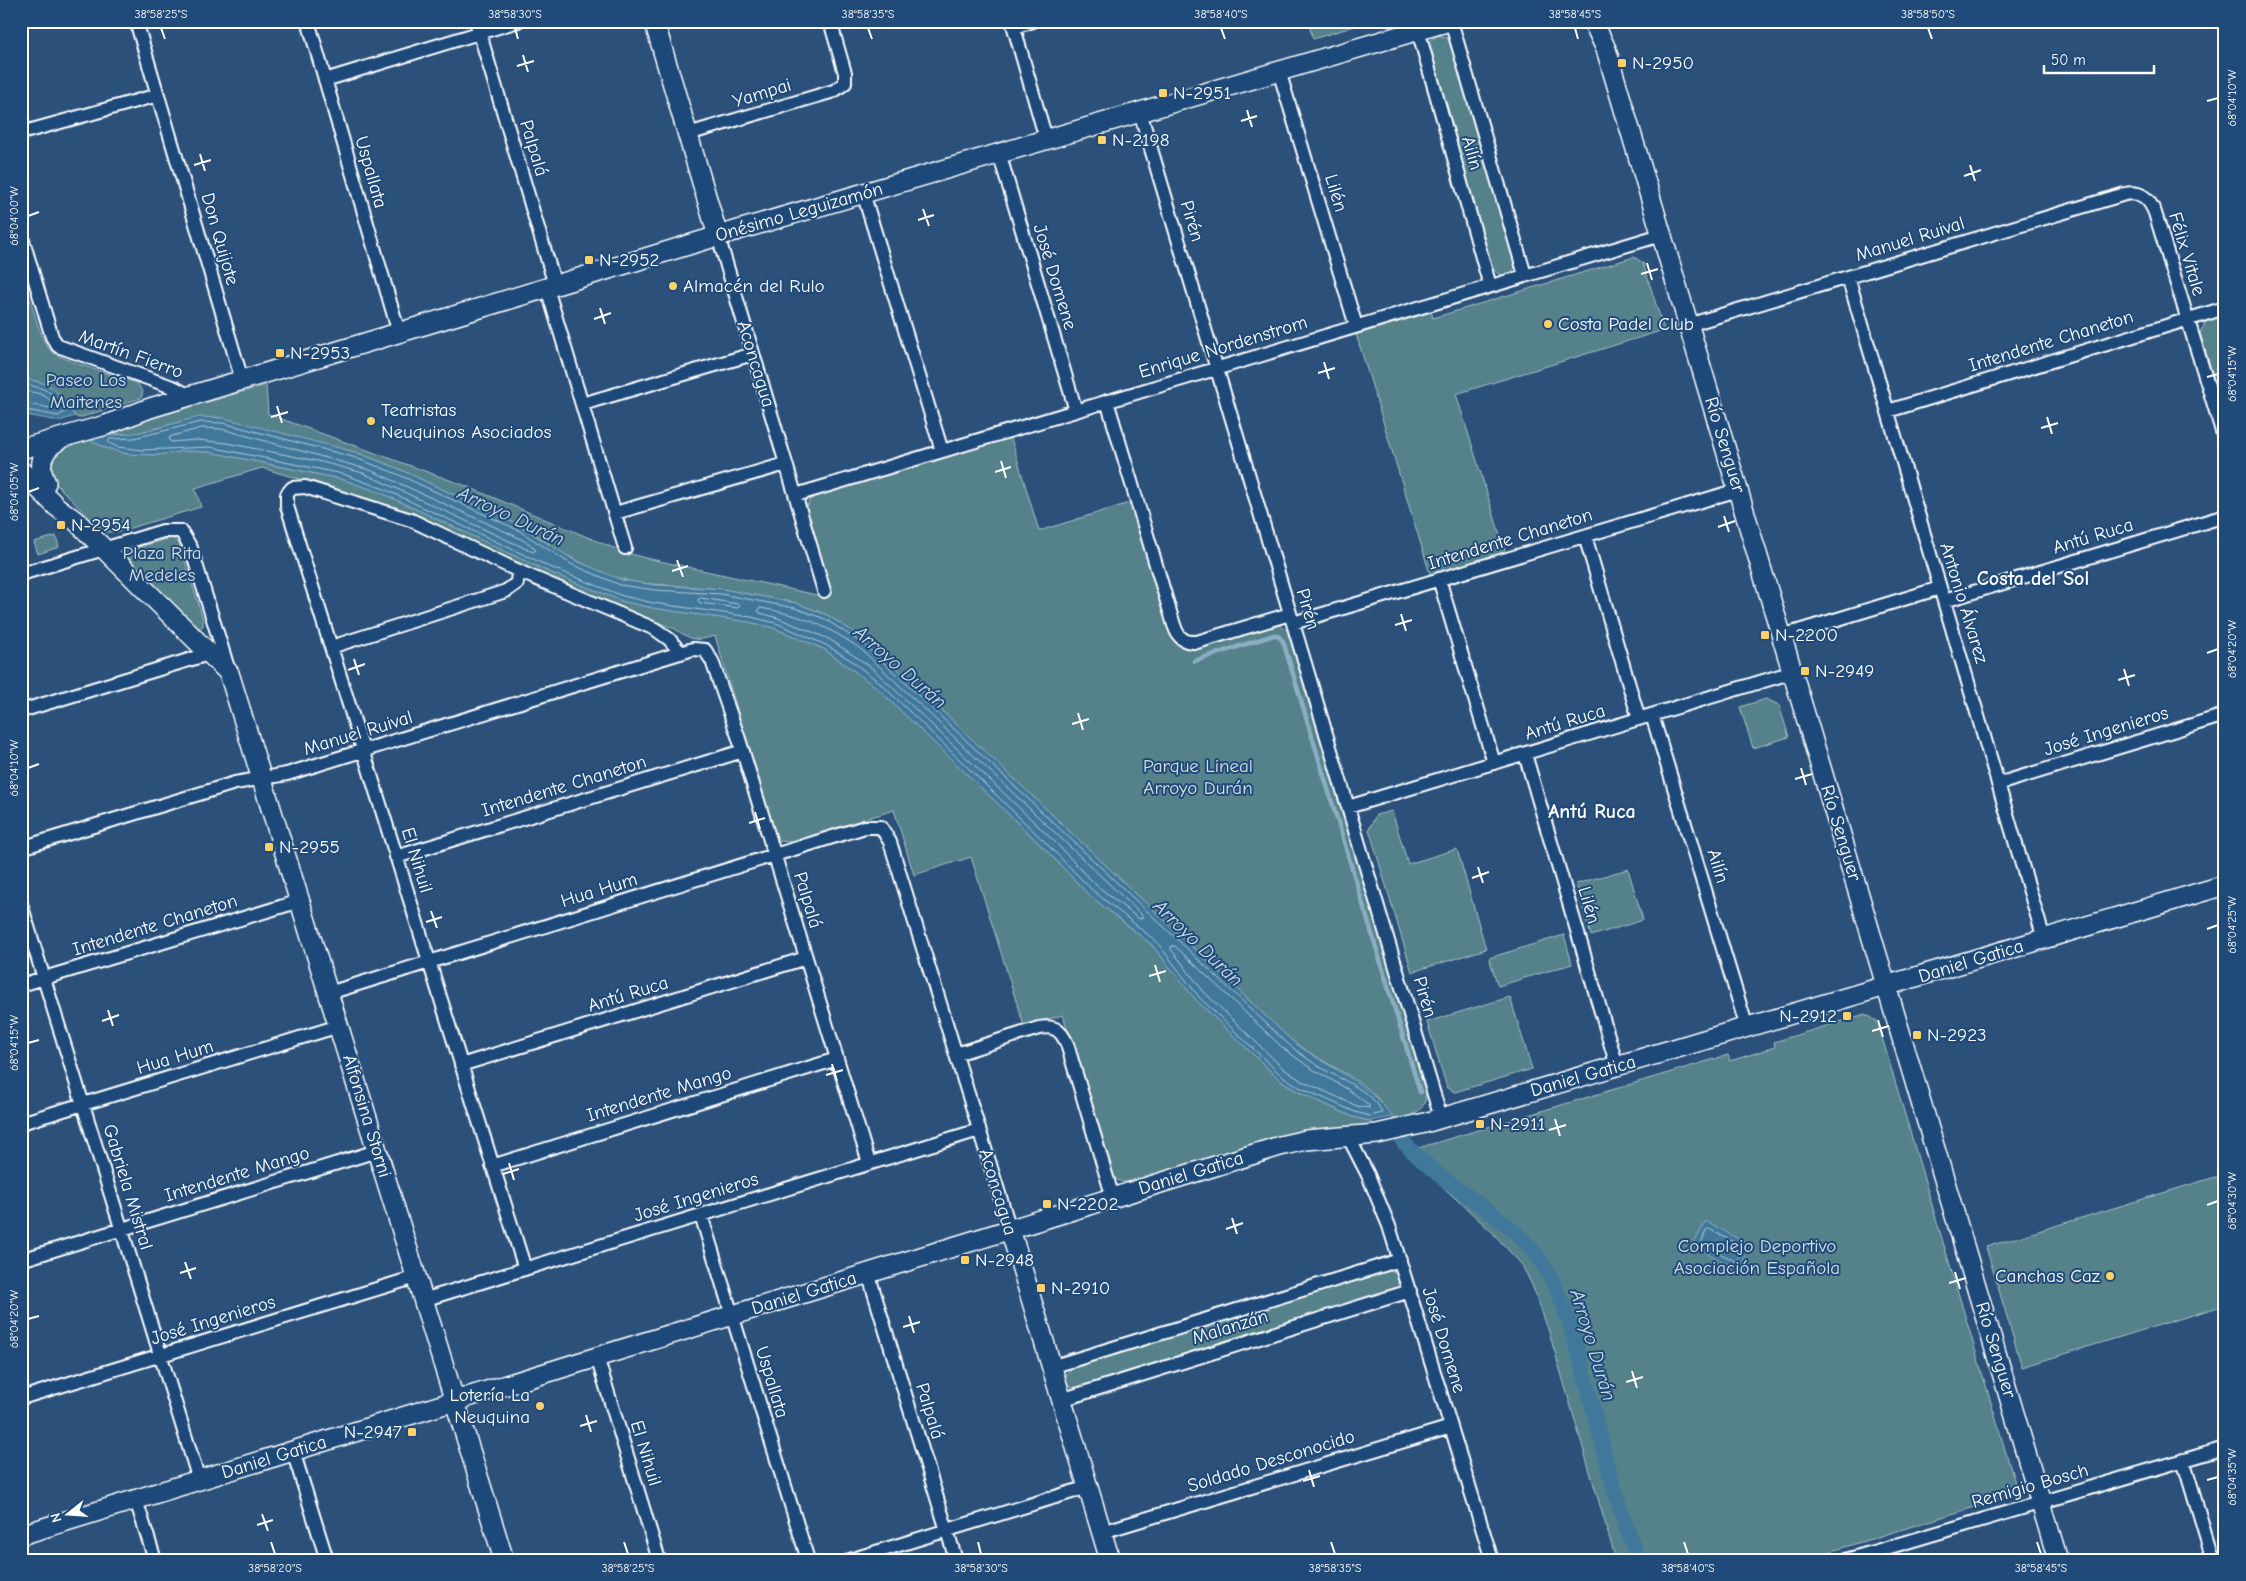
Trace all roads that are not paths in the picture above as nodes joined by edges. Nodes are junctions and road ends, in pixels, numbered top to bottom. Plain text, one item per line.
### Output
1 (136, 21) edge
2 (308, 21) edge
3 (518, 21) edge
4 (654, 21) edge
5 (830, 21) edge
6 (1034, 21) edge
7 (1451, 21) edge
8 (1593, 21) edge
9 (1602, 21) edge
10 (1013, 24) edge
11 (478, 27) edge
12 (1418, 30) junction
13 (1606, 49) junction
14 (1279, 71) junction
15 (325, 80) junction
16 (158, 95) junction
17 (1140, 112) junction
18 (21, 133) edge
19 (688, 134) junction
20 (1046, 139) junction
21 (999, 153) junction
22 (863, 193) junction
23 (2143, 195) joint
24 (21, 234) edge
25 (1661, 235) junction
26 (718, 236) junction
27 (1525, 276) junction
28 (1848, 277) junction
29 (551, 286) junction
30 (1490, 286) junction
31 (2225, 308) edge
32 (2187, 319) junction
33 (1688, 325) junction
34 (1356, 326) junction
35 (399, 333) junction
36 (753, 354) junction
37 (1217, 368) junction
38 (242, 380) junction
39 (190, 396) junction
40 (1107, 401) junction
41 (582, 404) junction
42 (150, 408) junction
43 (1076, 411) junction
44 (1888, 411) junction
45 (21, 437) edge
46 (59, 440) junction
47 (2225, 441) edge
48 (21, 449) edge
49 (942, 451) junction
50 (21, 457) edge
51 (786, 464) junction
52 (21, 471) edge
53 (46, 483) junction
54 (1738, 490) junction
55 (796, 495) junction
56 (615, 513) junction
57 (2225, 516) edge
58 (77, 522) junction
59 (1585, 536) junction
60 (625, 548) dead end
61 (104, 549) junction
62 (518, 571) junction
63 (21, 574) edge
64 (1439, 579) junction
65 (824, 591) dead end
66 (1942, 594) junction
67 (1292, 619) junction
68 (1782, 636) junction
69 (331, 647) junction
70 (705, 650) joint
71 (216, 652) junction
72 (681, 653) junction
73 (1793, 672) junction
74 (21, 711) edge
75 (1652, 715) junction
76 (2225, 715) edge
77 (1639, 719) junction
78 (363, 751) junction
79 (743, 751) junction
80 (1525, 754) junction
81 (1494, 763) junction
82 (262, 779) junction
83 (1998, 784) junction
84 (1348, 807) junction
85 (882, 827) joint
86 (21, 848) edge
87 (775, 855) junction
88 (396, 857) junction
89 (2225, 885) edge
90 (300, 901) junction
91 (21, 904) edge
92 (2044, 939) junction
93 (806, 958) junction
94 (429, 962) junction
95 (44, 978) junction
96 (21, 985) edge
97 (1887, 987) junction
98 (328, 993) junction
99 (339, 1026) junction
100 (1747, 1028) junction
101 (956, 1054) junction
102 (837, 1059) junction
103 (461, 1065) junction
104 (1617, 1066) junction
105 (83, 1104) junction
106 (1441, 1118) junction
107 (21, 1123) edge
108 (979, 1130) junction
109 (1348, 1136) junction
110 (377, 1151) junction
111 (869, 1163) junction
112 (492, 1166) junction
113 (1112, 1198) junction
114 (701, 1215) junction
115 (1010, 1229) junction
116 (122, 1230) junction
117 (21, 1260) edge
118 (1400, 1260) junction
119 (525, 1269) junction
120 (868, 1273) junction
121 (416, 1277) junction
122 (1410, 1291) junction
123 (423, 1300) junction
124 (732, 1315) junction
125 (160, 1356) junction
126 (597, 1357) junction
127 (1051, 1367) junction
128 (21, 1398) edge
129 (1061, 1400) junction
130 (455, 1401) junction
131 (1451, 1427) junction
132 (2225, 1448) edge
133 (293, 1451) junction
134 (2184, 1460) junction
135 (199, 1480) junction
136 (1088, 1486) junction
137 (136, 1500) junction
138 (2041, 1502) junction
139 (946, 1530) junction
140 (1102, 1532) junction
141 (21, 1535) edge
142 (155, 1560) edge
143 (327, 1560) edge
144 (504, 1560) edge
145 (659, 1560) edge
146 (808, 1560) edge
147 (850, 1560) edge
148 (956, 1560) edge
149 (1110, 1560) edge
150 (1492, 1560) edge
151 (1846, 1560) edge
152 (2058, 1560) edge
153 (2213, 1560) edge

1 - 16 street, Don Quijote
2 - 15 street, Uspallata
3 - 11 street
4 - 19 main road, Aconcagua
5 - 19 street, Yampai
6 - 10 street
7 - 12 main road, Onésimo Leguizamón
7 - 27 street, Ailín
8 - 13 main road, Río Senguer
9 - 13 main road, Río Senguer
10 - 20 street
11 - 15 street
11 - 29 street, Palpalá
12 - 14 main road, Onésimo Leguizamón
12 - 30 street, Ailín
13 - 25 main road, Río Senguer
14 - 17 main road, Onésimo Leguizamón
14 - 34 street, Lilén
15 - 35 street, Uspallata
16 - 18 street
16 - 38 street, Don Quijote
17 - 20 main road, Onésimo Leguizamón
17 - 37 street, Pirén
19 - 26 main road, Aconcagua
20 - 21 main road, Onésimo Leguizamón
21 - 22 main road, Onésimo Leguizamón
21 - 43 street, José Domene
22 - 26 main road, Onésimo Leguizamón
22 - 49 street
23 - 28 street, Manuel Ruival
23 - 32 street, Félix Vitale
24 - 39 street, Martín Fierro
25 - 27 street, Enrique Nordenstrom
25 - 33 main road, Río Senguer
26 - 29 main road, Onésimo Leguizamón
26 - 36 street, Aconcagua
27 - 30 street, Enrique Nordenstrom
28 - 33 street, Manuel Ruival
28 - 44 street, Antonio Álvarez
29 - 35 main road, Onésimo Leguizamón
29 - 41 street, Palpalá
30 - 34 street, Enrique Nordenstrom
31 - 32 street, Intendente Chaneton
32 - 44 street, Intendente Chaneton
32 - 47 street, Félix Vitale
33 - 54 main road, Río Senguer
34 - 37 street, Enrique Nordenstrom
35 - 38 main road, Onésimo Leguizamón
36 - 41 street
36 - 51 street, Aconcagua
37 - 40 street, Enrique Nordenstrom
37 - 67 street, Pirén
38 - 39 main road, Onésimo Leguizamón
39 - 42 main road, Onésimo Leguizamón
40 - 43 street, Enrique Nordenstrom
40 - 67 street, Intendente Chaneton
41 - 56 street, Palpalá
42 - 45 main road, Onésimo Leguizamón
42 - 46 main road, Onésimo Leguizamón
43 - 49 street, Enrique Nordenstrom
44 - 66 street, Antonio Álvarez
46 - 48 main road, Onésimo Leguizamón
46 - 53 main road
49 - 55 street, Enrique Nordenstrom
50 - 53 main road, Alfonsina Storni
51 - 55 street, Aconcagua
51 - 56 street
52 - 58 main road, Alfonsina Storni
53 - 58 main road, Alfonsina Storni
54 - 59 street, Intendente Chaneton
54 - 68 main road, Río Senguer
55 - 65 street, Aconcagua
56 - 60 street, Palpalá
57 - 66 street, Antú Ruca
58 - 61 main road, Alfonsina Storni
59 - 64 street, Intendente Chaneton
59 - 77 street
61 - 63 street
61 - 71 main road, Alfonsina Storni
61 - 71 street, Alfonsina Storni
62 - 69 street
62 - 69 street, El Nihuil
62 - 72 street
64 - 67 street, Intendente Chaneton
64 - 81 street
66 - 68 street, Antú Ruca
66 - 83 street, Antonio Álvarez
67 - 84 street, Pirén
68 - 73 main road, Río Senguer
69 - 78 street, El Nihuil
70 - 72 street, Manuel Ruival
70 - 79 street, Palpalá
71 - 74 street
71 - 82 main road, Alfonsina Storni
72 - 78 street, Manuel Ruival
73 - 75 street, Antú Ruca
73 - 97 main road, Río Senguer
75 - 77 street, Antú Ruca
75 - 100 street, Ailín
76 - 83 street, José Ingenieros
77 - 80 street, Antú Ruca
78 - 82 street, Manuel Ruival
78 - 88 street, El Nihuil
79 - 87 street, Palpalá
79 - 88 street, Intendente Chaneton
80 - 81 street, Antú Ruca
80 - 104 street, Lilén
81 - 84 street, Antú Ruca
82 - 86 street, Manuel Ruival
82 - 90 main road, Alfonsina Storni
83 - 92 street, Antonio Álvarez
84 - 106 street, Pirén
85 - 87 street, Hua Hum
85 - 101 street, Aconcagua
87 - 93 street, Palpalá
87 - 94 street, Hua Hum
88 - 94 street, El Nihuil
89 - 92 main road, Daniel Gatica
90 - 95 street, Intendente Chaneton
90 - 98 main road, Alfonsina Storni
91 - 95 street, Gabriela Mistral
92 - 97 main road, Daniel Gatica
93 - 102 street, Palpalá
93 - 103 street, Antú Ruca
94 - 98 street, Hua Hum
94 - 103 street, El Nihuil
95 - 96 street, Intendente Chaneton
95 - 105 street, Gabriela Mistral
97 - 100 main road, Daniel Gatica
97 - 138 main road, Río Senguer
98 - 99 main road, Alfonsina Storni
99 - 105 street, Hua Hum
99 - 110 main road, Alfonsina Storni
100 - 104 main road, Daniel Gatica
101 - 108 street, Aconcagua
101 - 113 street
102 - 111 street, Palpalá
102 - 112 street, Intendente Mango
103 - 112 street, El Nihuil
104 - 106 main road, Daniel Gatica
105 - 107 street, Hua Hum
105 - 116 street, Gabriela Mistral
106 - 109 main road, Daniel Gatica
108 - 111 street, José Ingenieros
108 - 115 street, Aconcagua
109 - 113 main road, Daniel Gatica
109 - 118 street, José Domene
110 - 116 street, Intendente Mango
110 - 121 main road, Alfonsina Storni
111 - 114 street, José Ingenieros
112 - 119 street, El Nihuil
113 - 115 main road, Daniel Gatica
114 - 119 street, José Ingenieros
114 - 124 street, Uspallata
115 - 120 main road, Daniel Gatica
115 - 127 main road, Aconcagua
116 - 117 street, Intendente Mango
116 - 125 street, Gabriela Mistral
118 - 122 street, José Domene
118 - 127 street, Malanzán
119 - 123 street, José Ingenieros
120 - 124 main road, Daniel Gatica
120 - 139 street, Palpalá
121 - 123 main road, Alfonsina Storni
121 - 125 street, José Ingenieros
122 - 129 street, Malanzán
122 - 131 street, José Domene
123 - 130 main road, Alfonsina Storni
124 - 126 main road, Daniel Gatica
124 - 146 street, Uspallata
125 - 128 street, José Ingenieros
125 - 135 street, Gabriela Mistral
126 - 130 main road, Daniel Gatica
126 - 145 street, El Nihuil
127 - 129 main road, Aconcagua
129 - 136 main road, Aconcagua
130 - 133 main road, Daniel Gatica
130 - 144 main road, Alfonsina Storni
131 - 140 street, Soldado Desconocido
131 - 150 street, José Domene
132 - 134 street, Remigio Bosch
133 - 135 main road, Daniel Gatica
133 - 143 street
134 - 138 street, Remigio Bosch
134 - 153 street
135 - 137 main road, Daniel Gatica
136 - 139 street
136 - 140 main road, Aconcagua
137 - 141 main road, Daniel Gatica
137 - 142 street
138 - 151 street, Remigio Bosch
138 - 152 main road, Río Senguer
139 - 147 street
139 - 148 street, Palpalá
140 - 149 main road, Aconcagua

